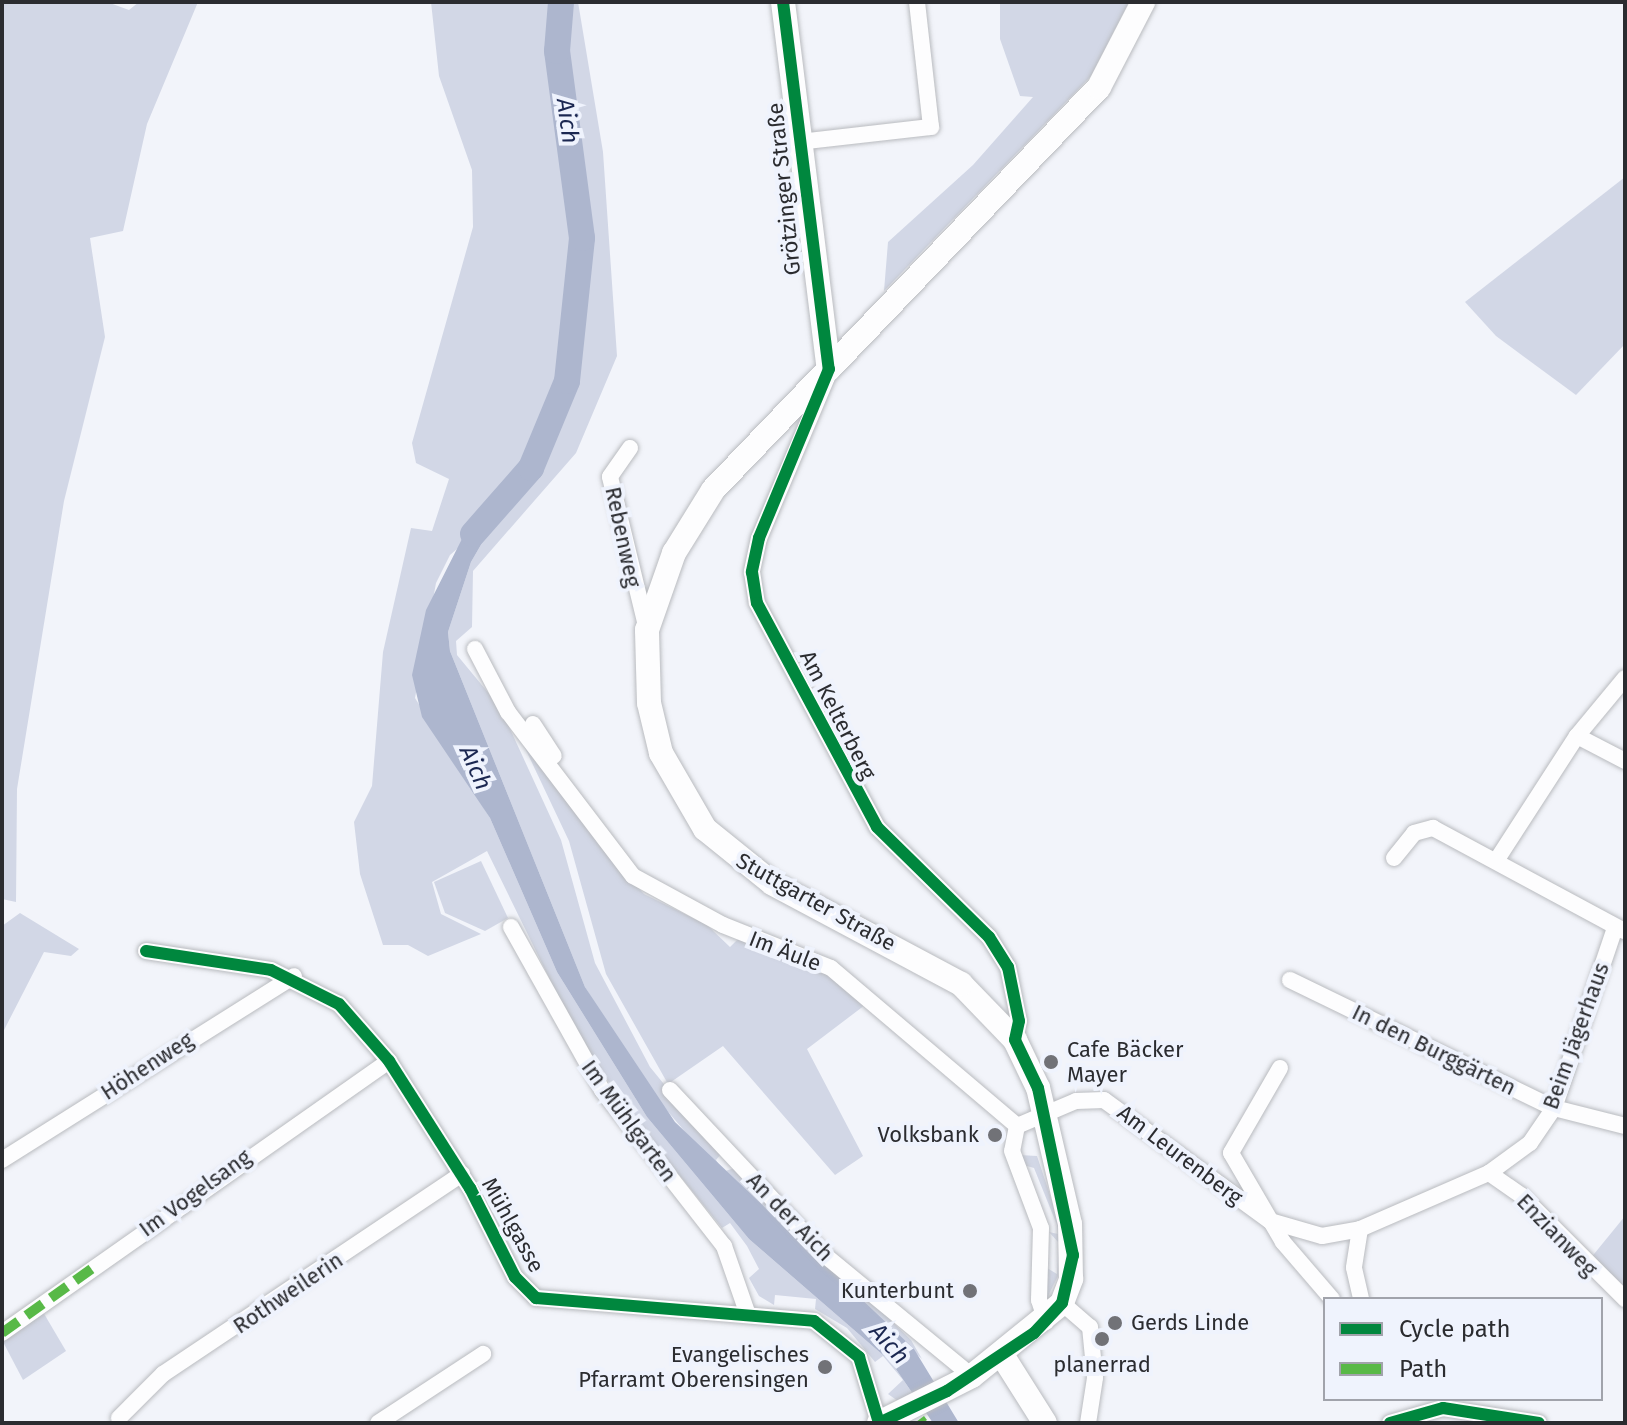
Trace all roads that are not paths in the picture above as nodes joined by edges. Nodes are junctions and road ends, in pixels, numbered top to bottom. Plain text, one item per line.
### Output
1 (783, 2) edge
2 (917, 2) edge
3 (1143, 2) edge
4 (799, 142) junction
5 (829, 369) junction
6 (630, 448) dead end
7 (647, 630) junction
8 (475, 649) dead end
9 (1625, 678) edge
10 (533, 724) dead end
11 (1577, 736) junction
12 (1625, 761) edge
13 (573, 793) junction
14 (1394, 858) dead end
15 (1496, 861) junction
16 (511, 927) dead end
17 (1620, 930) edge
18 (146, 951) dead end
19 (294, 976) junction
20 (1290, 980) dead end
21 (1015, 1040) junction
22 (389, 1061) junction
23 (1280, 1068) dead end
24 (670, 1090) dead end
25 (1554, 1108) junction
26 (1043, 1117) junction
27 (1017, 1126) junction
28 (1625, 1126) edge
29 (2, 1160) edge
30 (1489, 1173) junction
31 (462, 1174) junction
32 (1270, 1221) junction
33 (1360, 1229) junction
34 (1330, 1297) edge
35 (1361, 1297) edge
36 (1625, 1299) edge
37 (1062, 1303) junction
38 (747, 1312) junction
39 (1046, 1322) junction
40 (3, 1329) edge
41 (483, 1354) dead end
42 (1002, 1355) junction
43 (965, 1367) junction
44 (1408, 1405) edge
45 (119, 1418) dead end
46 (378, 1423) edge
47 (879, 1423) edge
48 (1045, 1423) edge
49 (1088, 1423) edge
50 (1390, 1423) edge
51 (1539, 1423) edge

1 - 4 main road, Grötzinger Straße
2 - 4 street
3 - 5 main road, Stuttgarter Straße
4 - 5 main road, Grötzinger Straße
5 - 7 main road, Stuttgarter Straße
5 - 21 street, Am Kelterberg
6 - 7 street, Rebenweg
7 - 21 main road, Stuttgarter Straße
8 - 13 street, Im Äule
9 - 11 street
10 - 13 street, Im Äule
11 - 12 street
11 - 15 street
13 - 27 street, Im Äule
14 - 15 street
15 - 17 street
16 - 38 street, Im Mühlgarten
17 - 25 street, Beim Jägerhaus
18 - 19 street, Mühlgasse
19 - 22 street, Mühlgasse
19 - 29 street, Höhenweg
20 - 25 street, In den Burggärten
21 - 26 main road, Stuttgarter Straße
22 - 31 street, Mühlgasse
22 - 40 street, Im Vogelsang
23 - 32 street
24 - 43 street, An der Aich
25 - 28 street, In den Burggärten
25 - 30 street, Beim Jägerhaus
26 - 27 street
26 - 32 street, Am Leurenberg
26 - 37 main road, Stuttgarter Straße
27 - 39 street
30 - 33 street, Beim Jägerhaus
30 - 36 street, Enzianweg
31 - 38 street, Mühlgasse
31 - 45 street, Rothweilerin
32 - 33 street, Am Leurenberg
32 - 34 street, Am Leurenberg
33 - 35 street
37 - 39 main road, Stuttgarter Straße
37 - 49 street
38 - 47 street, Mühlgasse
39 - 42 main road, Stuttgarter Straße
41 - 46 street
42 - 43 main road, Stuttgarter Straße
42 - 48 main road
43 - 47 main road, Stuttgarter Straße
44 - 50 street
44 - 51 street

